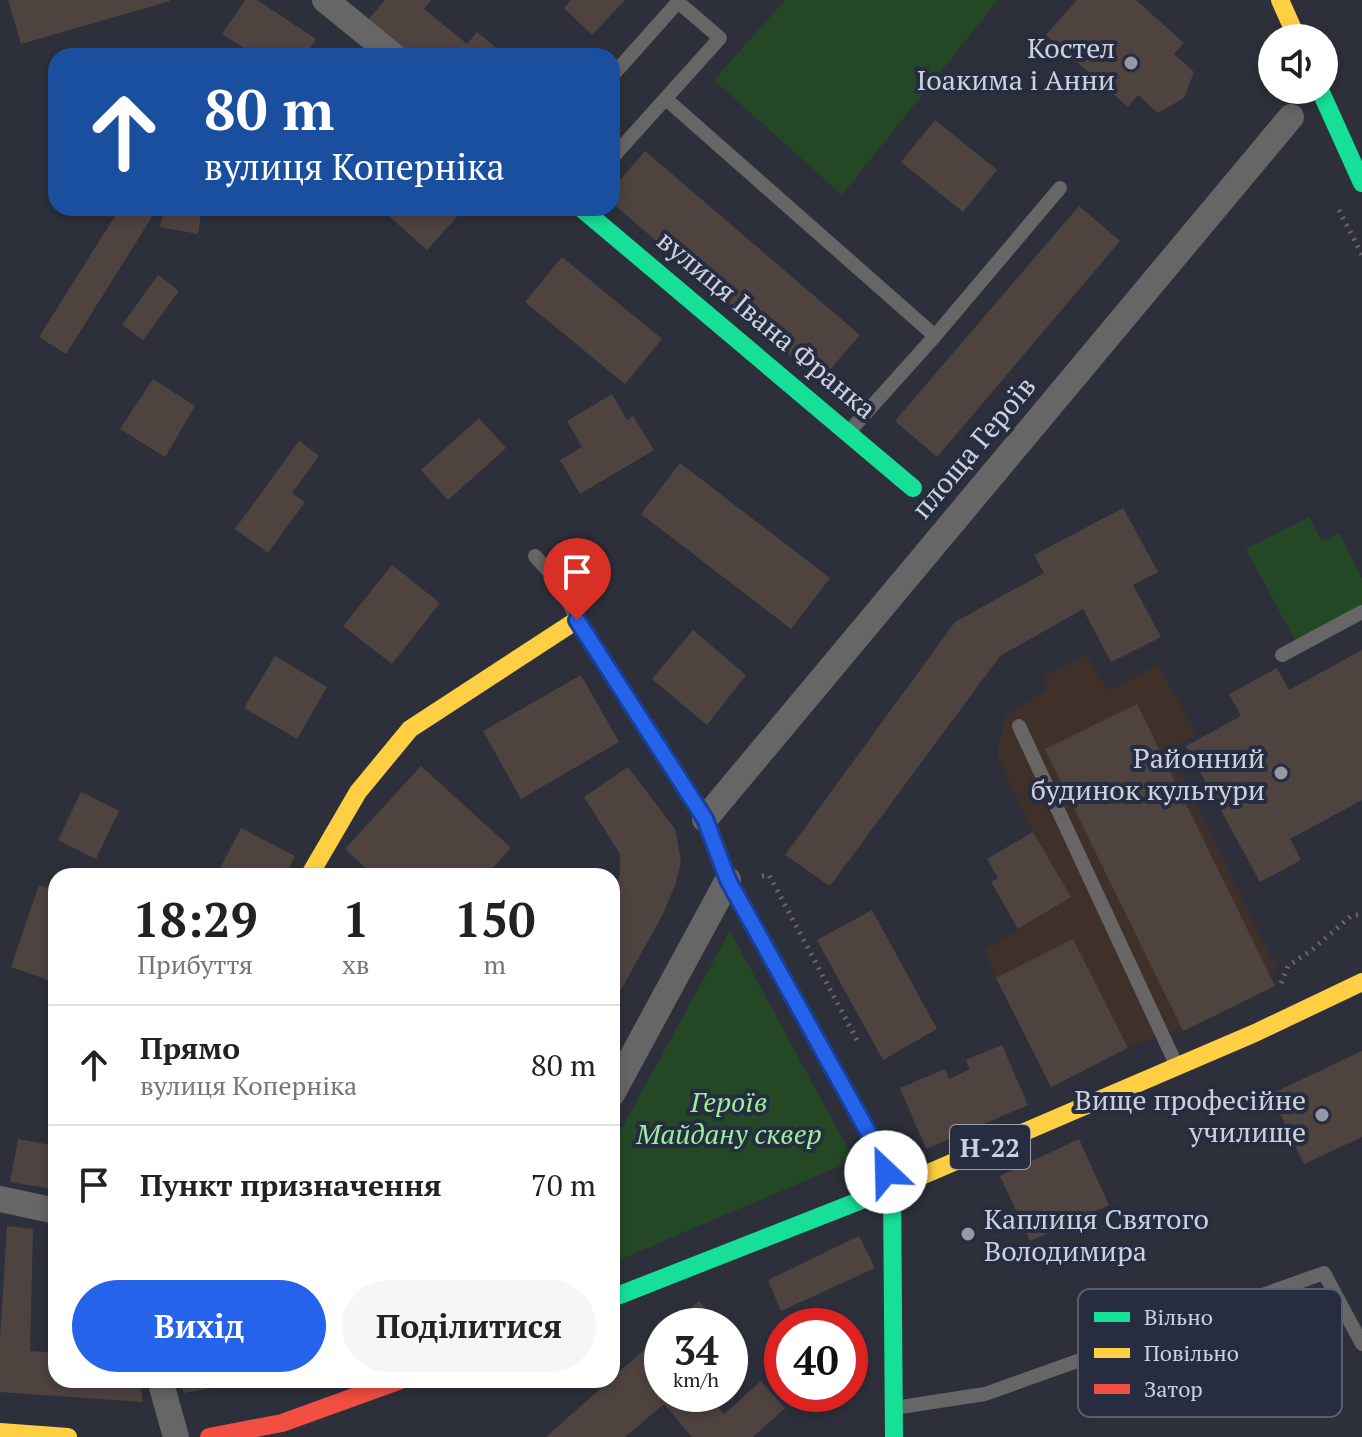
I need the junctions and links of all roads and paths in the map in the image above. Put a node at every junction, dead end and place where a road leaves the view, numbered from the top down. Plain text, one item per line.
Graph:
1 (1280, 0) edge
2 (328, 1) edge
3 (1291, 24) edge
4 (384, 48) edge
5 (620, 67) edge
6 (666, 99) junction
7 (1326, 104) edge
8 (1291, 117) dead end
9 (620, 149) edge
10 (1362, 183) edge
11 (1060, 188) dead end
12 (590, 216) edge
13 (935, 336) junction
14 (847, 434) junction
15 (913, 488) dead end
16 (535, 556) dead end
17 (1362, 612) edge
18 (577, 620) junction
19 (1282, 655) dead end
20 (1019, 726) dead end
21 (705, 819) junction
22 (314, 868) edge
23 (728, 880) junction
24 (1362, 914) edge
25 (1362, 982) edge
26 (1280, 989) dead end
27 (859, 1044) dead end
28 (1177, 1066) junction
29 (620, 1079) edge
30 (892, 1189) junction
31 (0, 1199) edge
32 (48, 1209) edge
33 (1279, 1289) edge
34 (1333, 1289) edge
35 (620, 1295) edge
36 (1342, 1307) edge
37 (1362, 1344) edge
38 (1078, 1360) edge
39 (162, 1388) edge
40 (379, 1388) edge
41 (893, 1408) junction
42 (0, 1432) edge
43 (226, 1436) edge
44 (68, 1437) edge
45 (176, 1437) edge
46 (894, 1437) edge

1 - 3 street
2 - 4 street
5 - 6 lane
6 - 9 lane
6 - 13 lane
7 - 10 street
8 - 21 street, площа Героїв
11 - 13 lane
12 - 14 street, вулиця Івана Франка
13 - 14 lane
14 - 15 street, вулиця Івана Франка
16 - 18 lane
17 - 19 lane
18 - 21 street
18 - 22 street
20 - 28 lane
21 - 23 street
23 - 27 path
23 - 29 street
23 - 30 street
24 - 26 path
25 - 28 street, Н-22
28 - 30 street, Н-22
30 - 35 street, Н-22
30 - 41 street
31 - 32 street
33 - 34 lane
36 - 37 lane
38 - 41 lane
39 - 45 street
40 - 43 street
41 - 46 street
42 - 44 street

